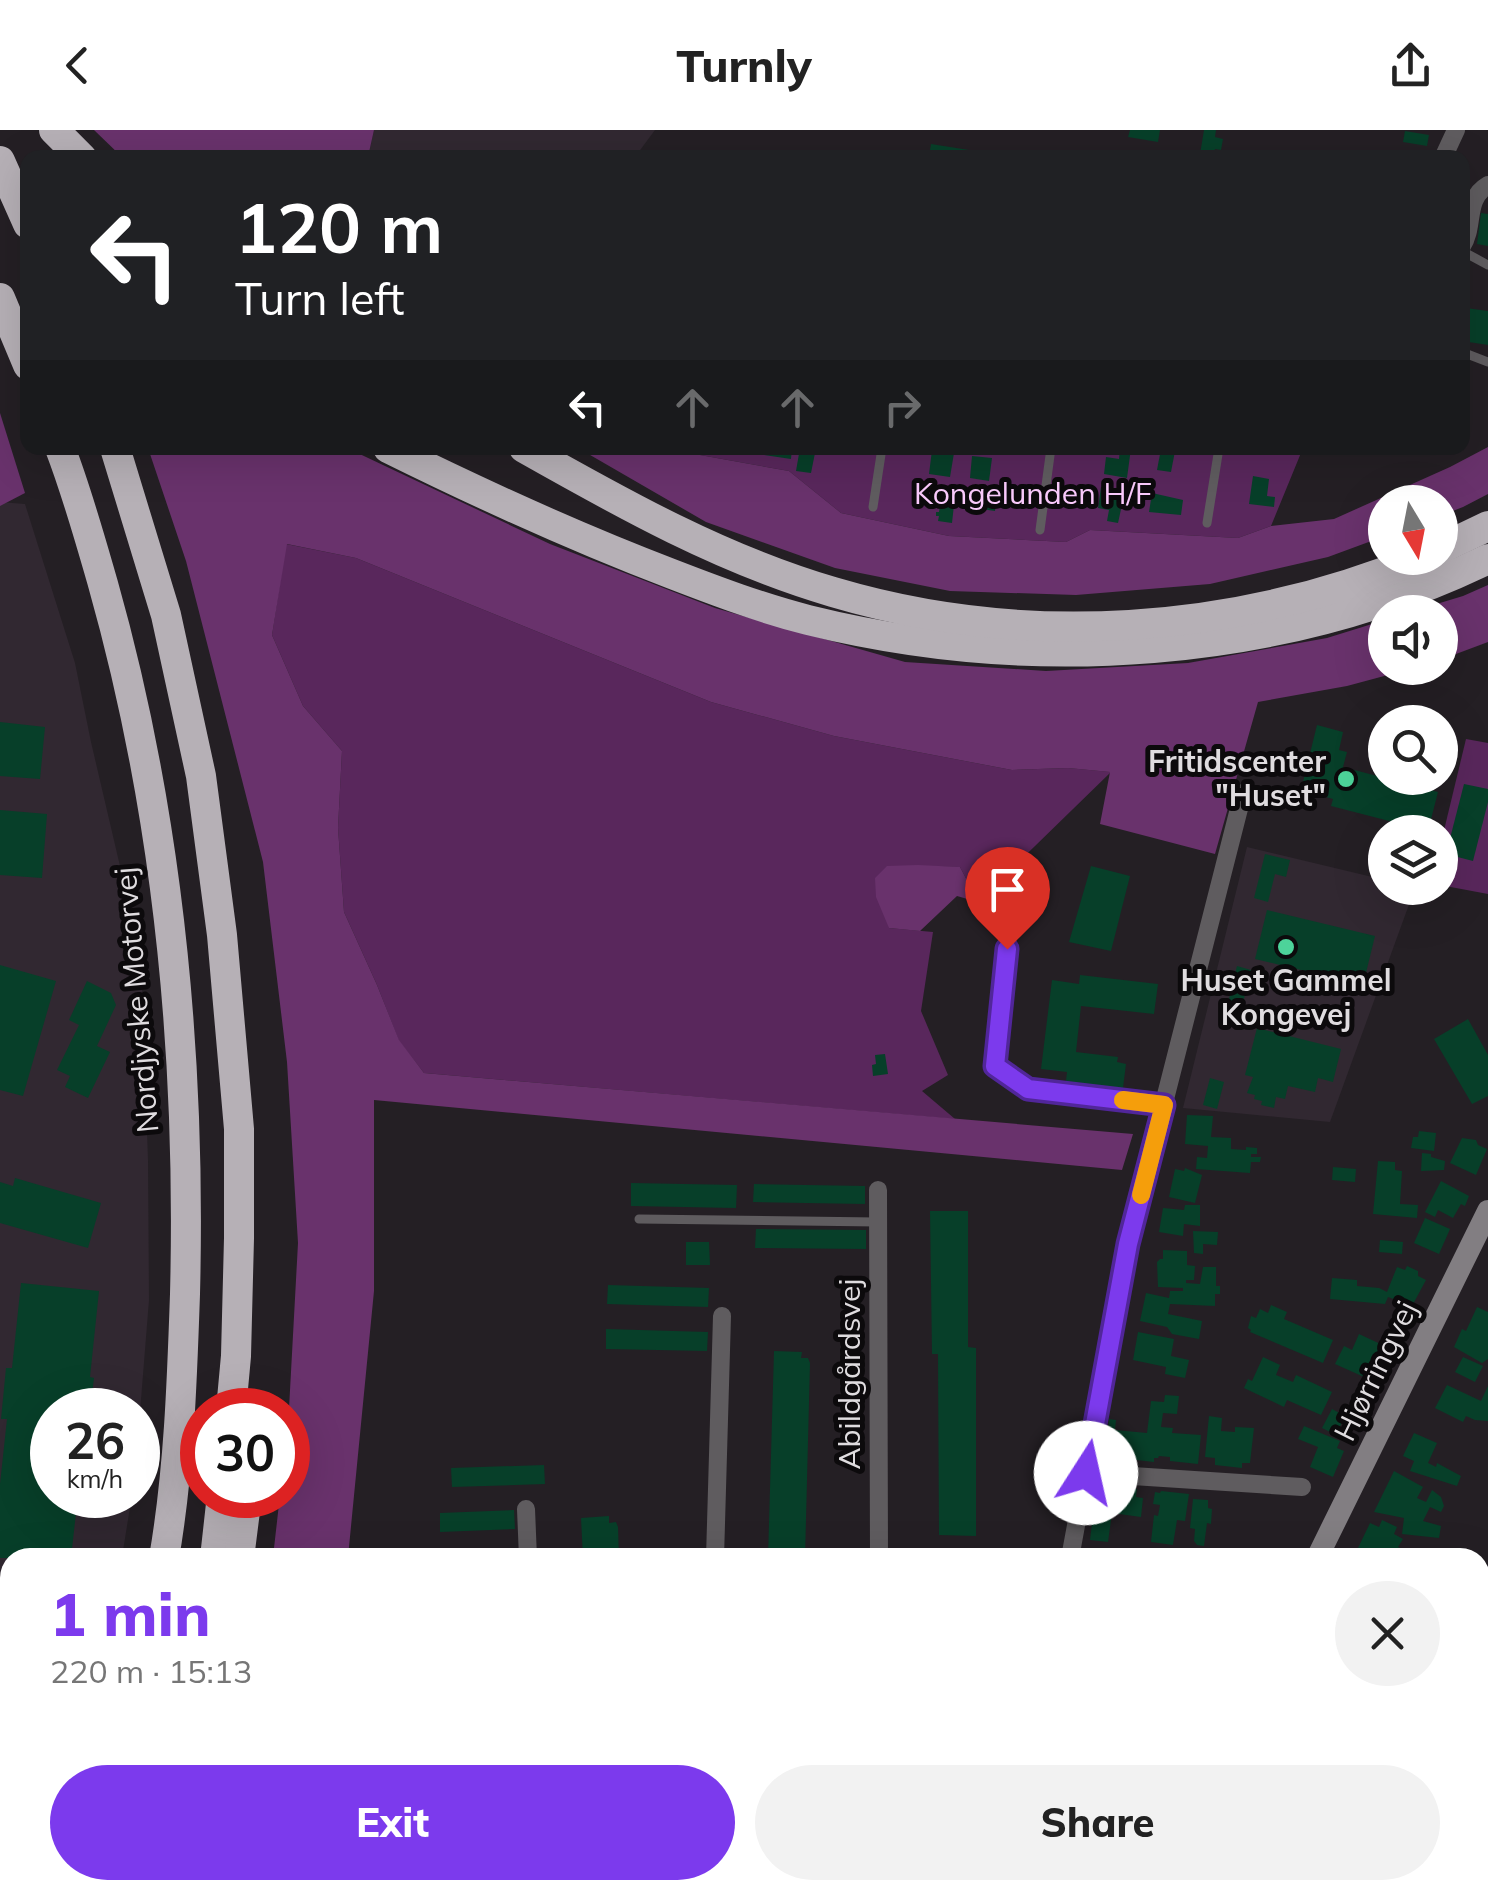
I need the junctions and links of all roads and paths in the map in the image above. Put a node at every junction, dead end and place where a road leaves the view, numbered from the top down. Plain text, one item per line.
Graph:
1 (54, 130) edge
2 (74, 150) edge
3 (0, 161) edge
4 (1477, 186) edge
5 (20, 207) edge
6 (1470, 214) edge
7 (0, 298) edge
8 (20, 346) edge
9 (62, 455) edge
10 (117, 455) edge
11 (402, 455) edge
12 (537, 455) edge
13 (881, 455) edge
14 (1050, 455) edge
15 (1218, 455) edge
16 (873, 507) dead end
17 (1207, 523) dead end
18 (1488, 526) edge
19 (1040, 530) dead end
20 (1458, 540) edge
21 (1488, 559) edge
22 (1378, 575) edge
23 (1243, 793) dead end
24 (1007, 949) dead end
25 (1164, 1105) junction
26 (878, 1190) dead end
27 (1488, 1210) edge
28 (639, 1219) dead end
29 (877, 1222) junction
30 (239, 1238) junction
31 (722, 1316) dead end
32 (233, 1388) edge
33 (249, 1388) edge
34 (1086, 1473) junction
35 (1302, 1487) dead end
36 (526, 1509) dead end
37 (219, 1518) edge
38 (243, 1518) edge
39 (165, 1548) edge
40 (215, 1548) edge
41 (240, 1548) edge
42 (528, 1548) edge
43 (715, 1548) edge
44 (879, 1548) edge
45 (1072, 1548) edge
46 (1322, 1548) edge

1 - 2 highway
3 - 5 highway
4 - 6 street
7 - 8 highway
9 - 39 highway, Nordjyske Motorvej
10 - 30 highway
11 - 21 highway
12 - 22 highway
13 - 16 lane
14 - 19 lane
15 - 17 lane
18 - 20 highway
23 - 25 street
24 - 25 lane
25 - 34 street
26 - 29 street, Abildgårdsvej
27 - 46 main road, Hjørringvej
28 - 29 lane
29 - 44 street, Abildgårdsvej
30 - 32 highway
30 - 33 highway
31 - 43 street
34 - 35 street
34 - 45 street
36 - 42 street
37 - 40 highway
38 - 41 highway

